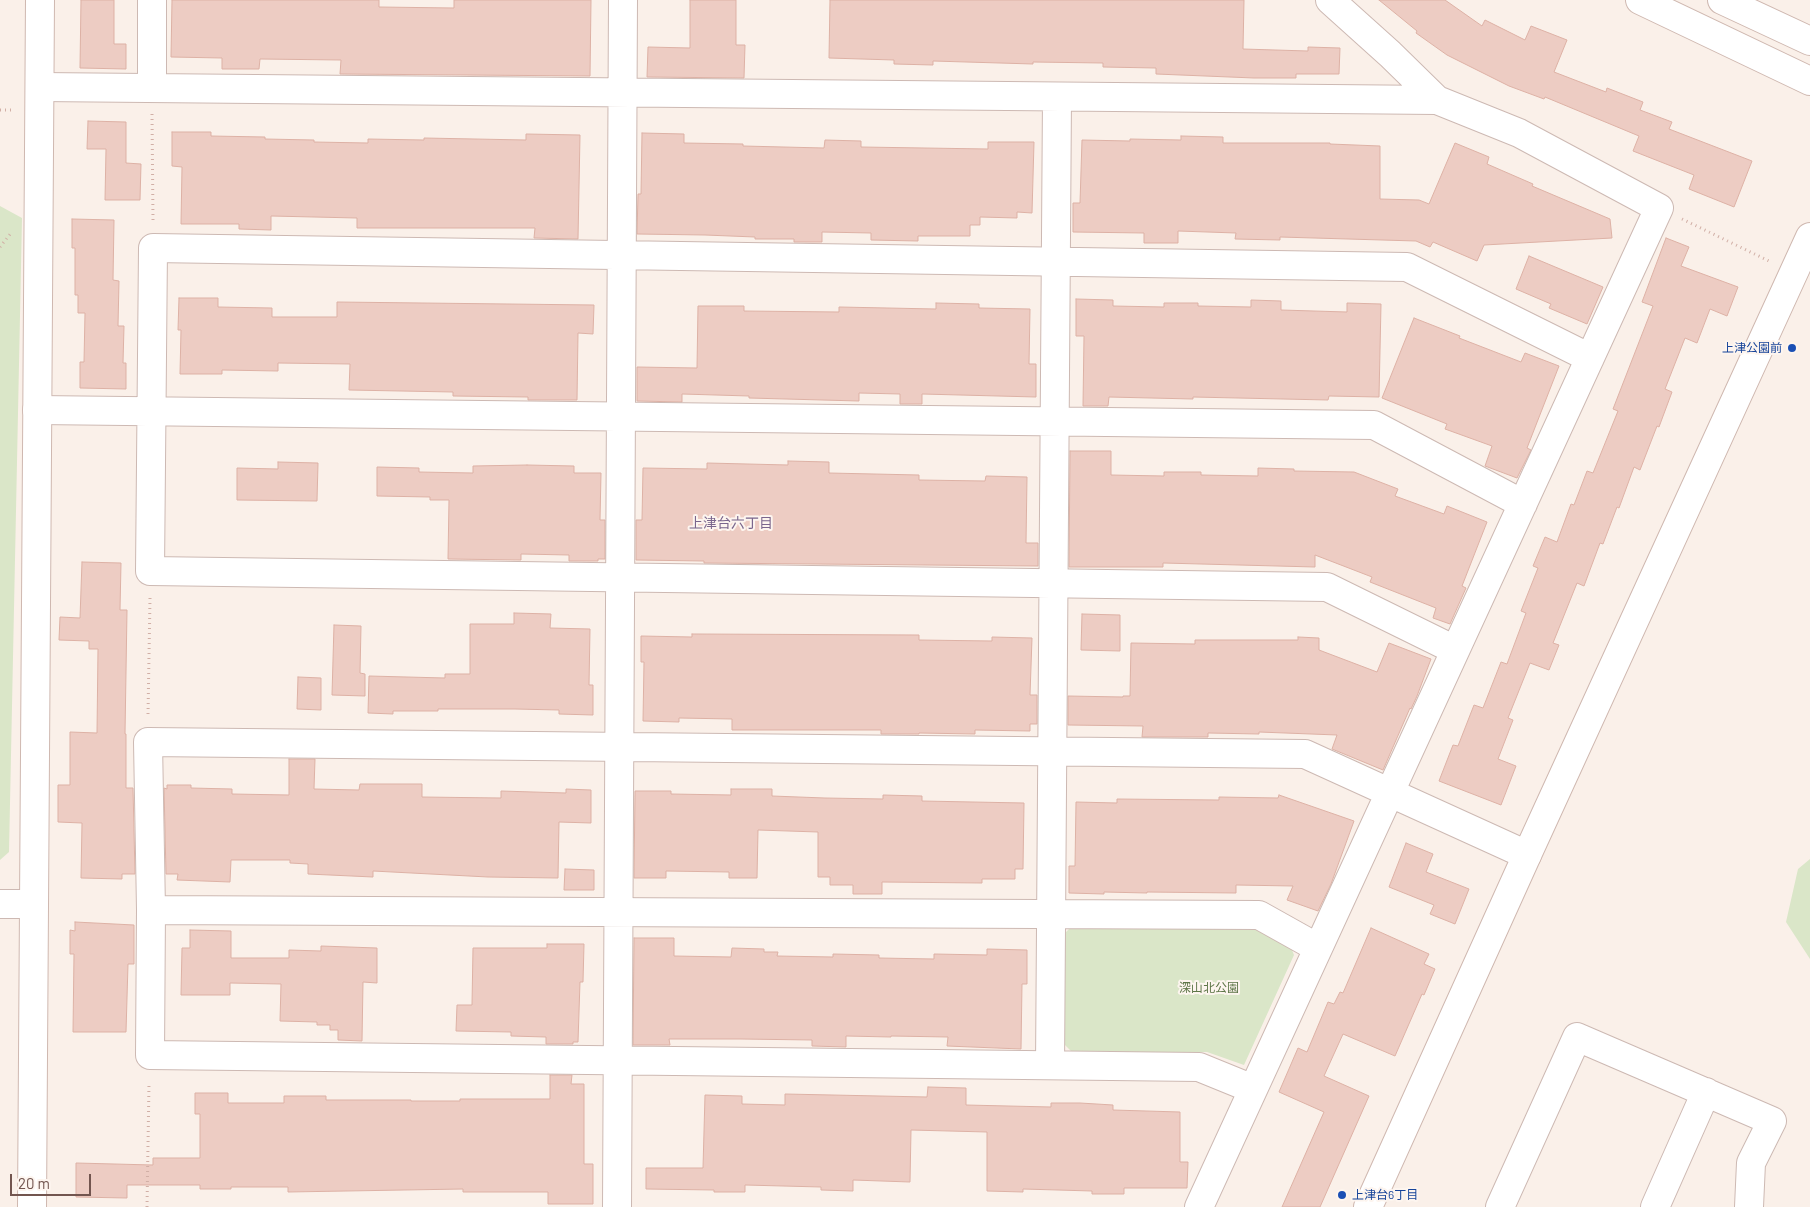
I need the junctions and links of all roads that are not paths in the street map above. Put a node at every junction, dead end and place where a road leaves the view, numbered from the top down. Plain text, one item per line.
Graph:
1 (40, 0) edge
2 (152, 0) edge
3 (622, 0) edge
4 (1330, 0) edge
5 (1640, 0) edge
6 (1722, 0) edge
7 (1810, 41) edge
8 (1810, 81) edge
9 (40, 87) junction
10 (152, 88) junction
11 (622, 92) junction
12 (1057, 97) junction
13 (1437, 100) junction
14 (1810, 237) edge
15 (621, 255) junction
16 (1056, 261) junction
17 (1590, 358) junction
18 (37, 410) junction
19 (152, 412) junction
20 (621, 417) junction
21 (1055, 422) junction
22 (1523, 504) junction
23 (620, 577) junction
24 (1054, 583) junction
25 (1456, 650) junction
26 (619, 747) junction
27 (1052, 752) junction
28 (1390, 793) junction
29 (1527, 855) junction
30 (0, 904) edge
31 (33, 904) junction
32 (151, 910) junction
33 (618, 912) junction
34 (1051, 914) junction
35 (1318, 948) junction
36 (618, 1060) junction
37 (1050, 1065) junction
38 (1253, 1089) junction
39 (1706, 1092) junction
40 (32, 1207) edge
41 (616, 1207) edge
42 (1199, 1207) edge
43 (1368, 1207) edge
44 (1500, 1207) edge
45 (1655, 1207) edge
46 (1749, 1207) edge

1 - 9 street
2 - 10 street
3 - 11 street
4 - 13 street
5 - 8 street
6 - 7 street
9 - 10 street
9 - 18 street
10 - 11 street
11 - 12 street
11 - 15 street
12 - 13 street
12 - 16 street
13 - 17 street
14 - 29 street
15 - 16 street
15 - 19 street
15 - 20 street
16 - 17 street
16 - 21 street
17 - 22 street
18 - 19 street
18 - 31 street
19 - 20 street
19 - 23 street
20 - 21 street
20 - 23 street
21 - 22 street
21 - 24 street
22 - 25 street
23 - 24 street
23 - 26 street
24 - 25 street
24 - 27 street
25 - 28 street
26 - 27 street
26 - 32 street
26 - 33 street
27 - 28 street
27 - 34 street
28 - 29 street
28 - 35 street
29 - 43 street
30 - 31 street
31 - 40 street
32 - 33 street
32 - 36 street
33 - 34 street
33 - 36 street
34 - 35 street
34 - 37 street
35 - 38 street
36 - 37 street
36 - 41 street
37 - 38 street
38 - 42 street
39 - 44 street
39 - 45 street
39 - 46 street

